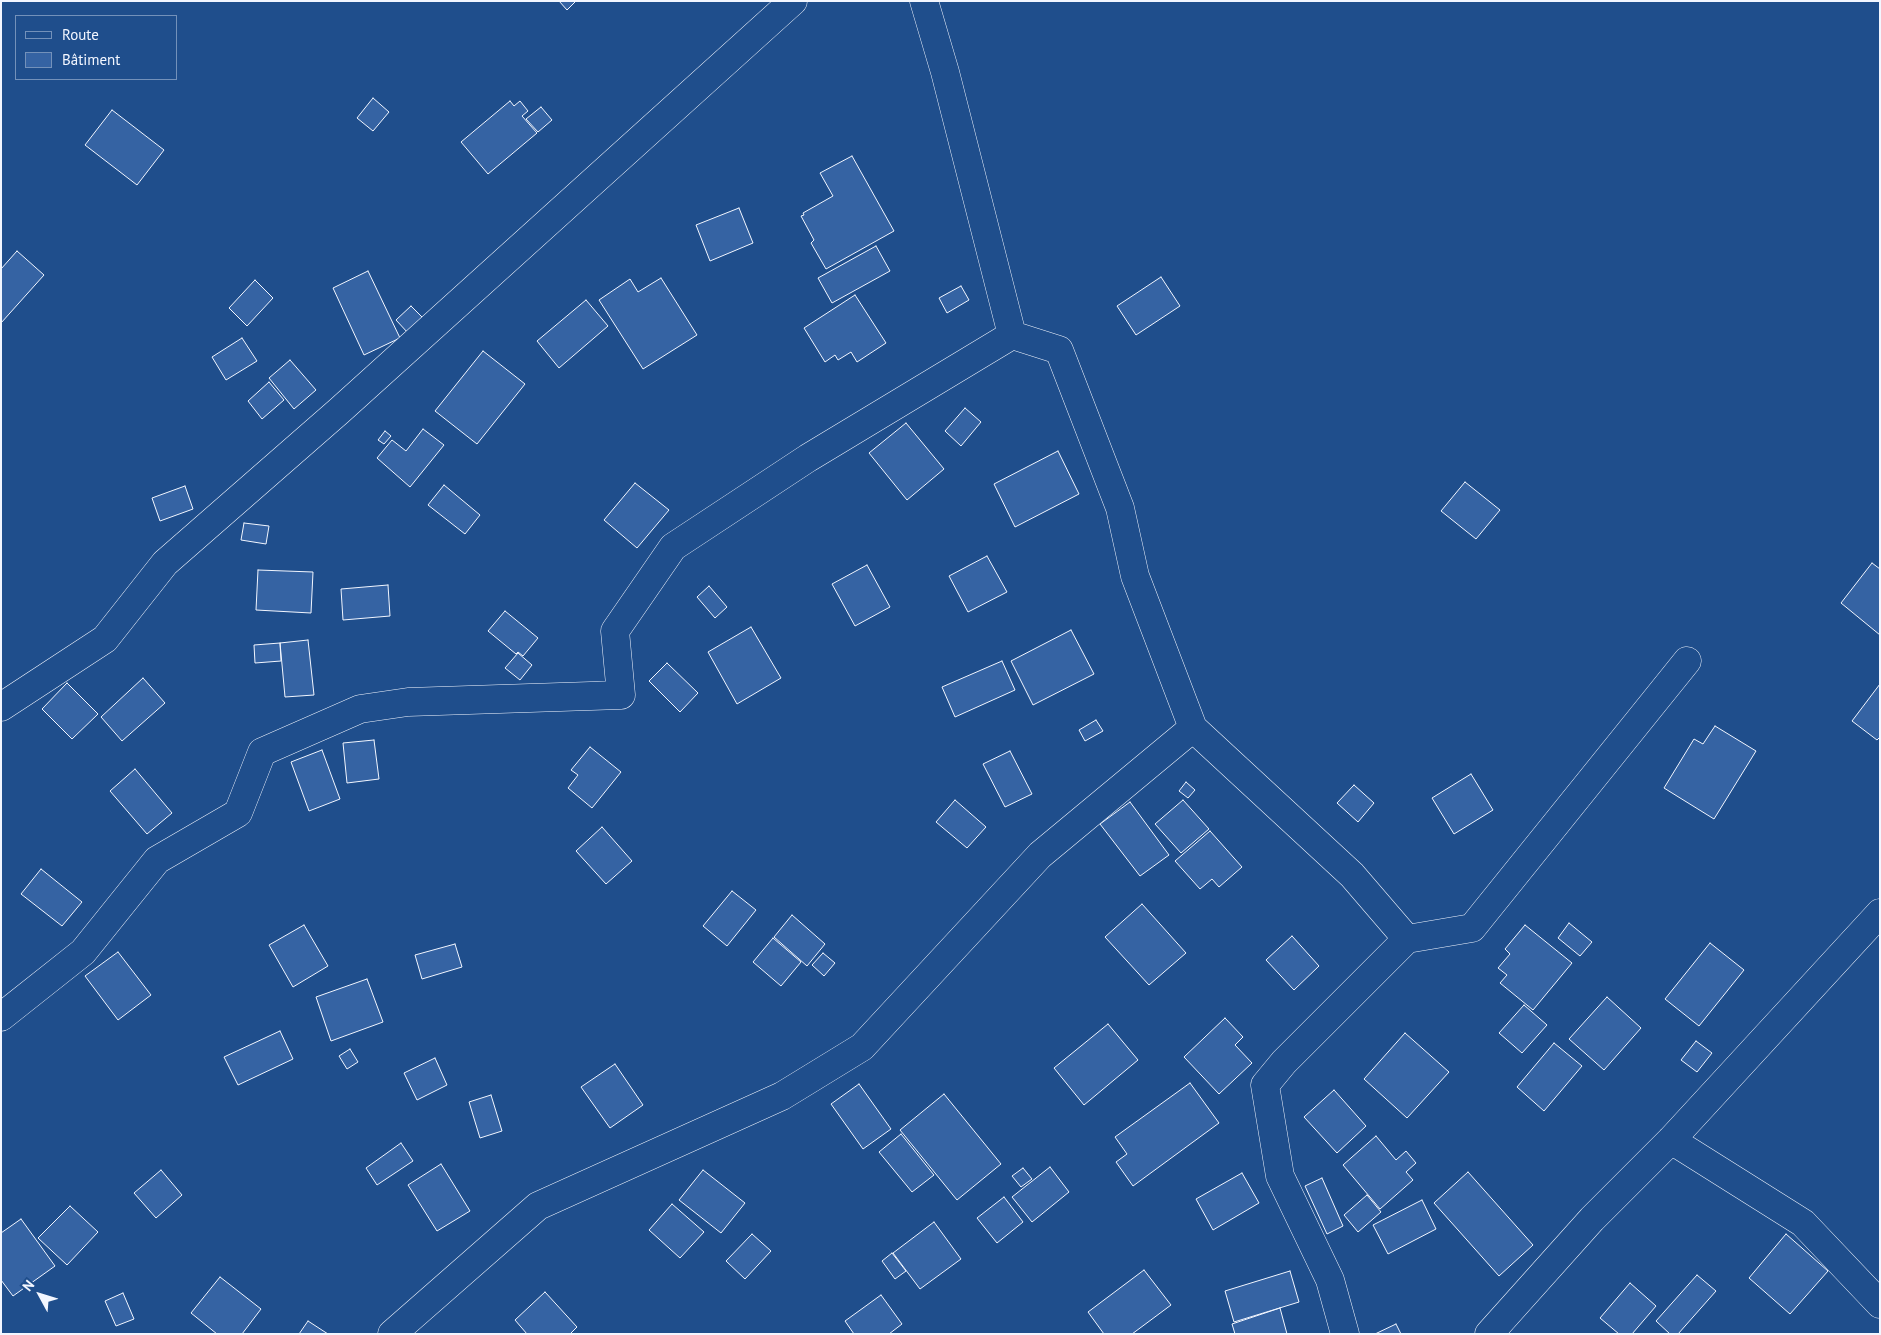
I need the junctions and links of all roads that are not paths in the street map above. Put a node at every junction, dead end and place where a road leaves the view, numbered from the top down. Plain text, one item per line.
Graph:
1 (793, 1) edge
2 (927, 2) edge
3 (1012, 335) junction
4 (1687, 660) dead end
5 (1, 707) edge
6 (1193, 728) junction
7 (1880, 913) edge
8 (1407, 939) junction
9 (1, 1017) edge
10 (1671, 1140) junction
11 (1880, 1304) edge
12 (392, 1334) edge
13 (1345, 1334) edge
14 (1489, 1334) edge

1 - 5 street
2 - 3 street
3 - 6 street
3 - 9 street
4 - 8 street
6 - 8 street
6 - 12 street
7 - 10 street
8 - 13 street
10 - 11 street
10 - 14 street

